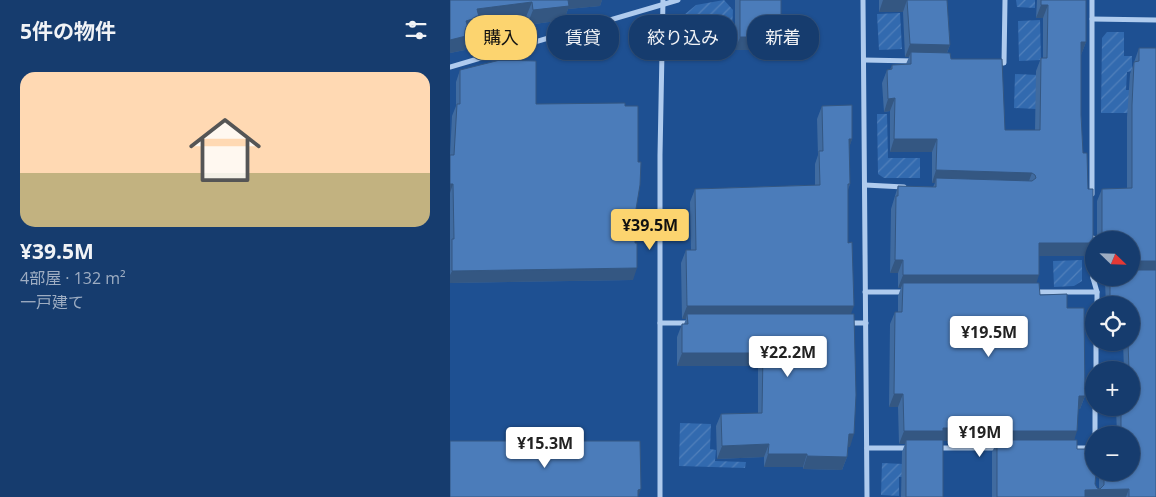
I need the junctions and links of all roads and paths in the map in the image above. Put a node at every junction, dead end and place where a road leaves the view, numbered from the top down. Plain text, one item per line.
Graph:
1 (678, 0) edge
2 (863, 0) edge
3 (1004, 0) edge
4 (1092, 0) edge
5 (663, 2) edge
6 (1092, 19) junction
7 (1156, 20) edge
8 (864, 60) junction
9 (920, 61) edge
10 (995, 62) edge
11 (450, 67) edge
12 (865, 185) junction
13 (912, 187) edge
14 (1092, 198) edge
15 (1092, 228) edge
16 (1092, 231) edge
17 (1095, 286) edge
18 (865, 292) junction
19 (914, 292) edge
20 (1030, 292) edge
21 (1097, 292) junction
22 (1097, 296) edge
23 (660, 323) junction
24 (699, 323) edge
25 (846, 323) edge
26 (866, 323) junction
27 (867, 448) junction
28 (916, 448) edge
29 (926, 448) edge
30 (1005, 448) edge
31 (1064, 448) edge
32 (1085, 448) edge
33 (660, 497) edge
34 (867, 497) edge

1 - 5 street
2 - 8 street
3 - 10 street
4 - 6 street
5 - 11 street
5 - 23 street
6 - 7 street
6 - 14 street
8 - 9 street
8 - 12 street
12 - 13 street
12 - 18 street
15 - 16 street
17 - 21 street
18 - 19 street
18 - 26 street
20 - 21 street
21 - 22 street
23 - 24 street
23 - 33 street
25 - 26 street
26 - 27 street
27 - 28 street
27 - 34 street
29 - 30 street
31 - 32 street

